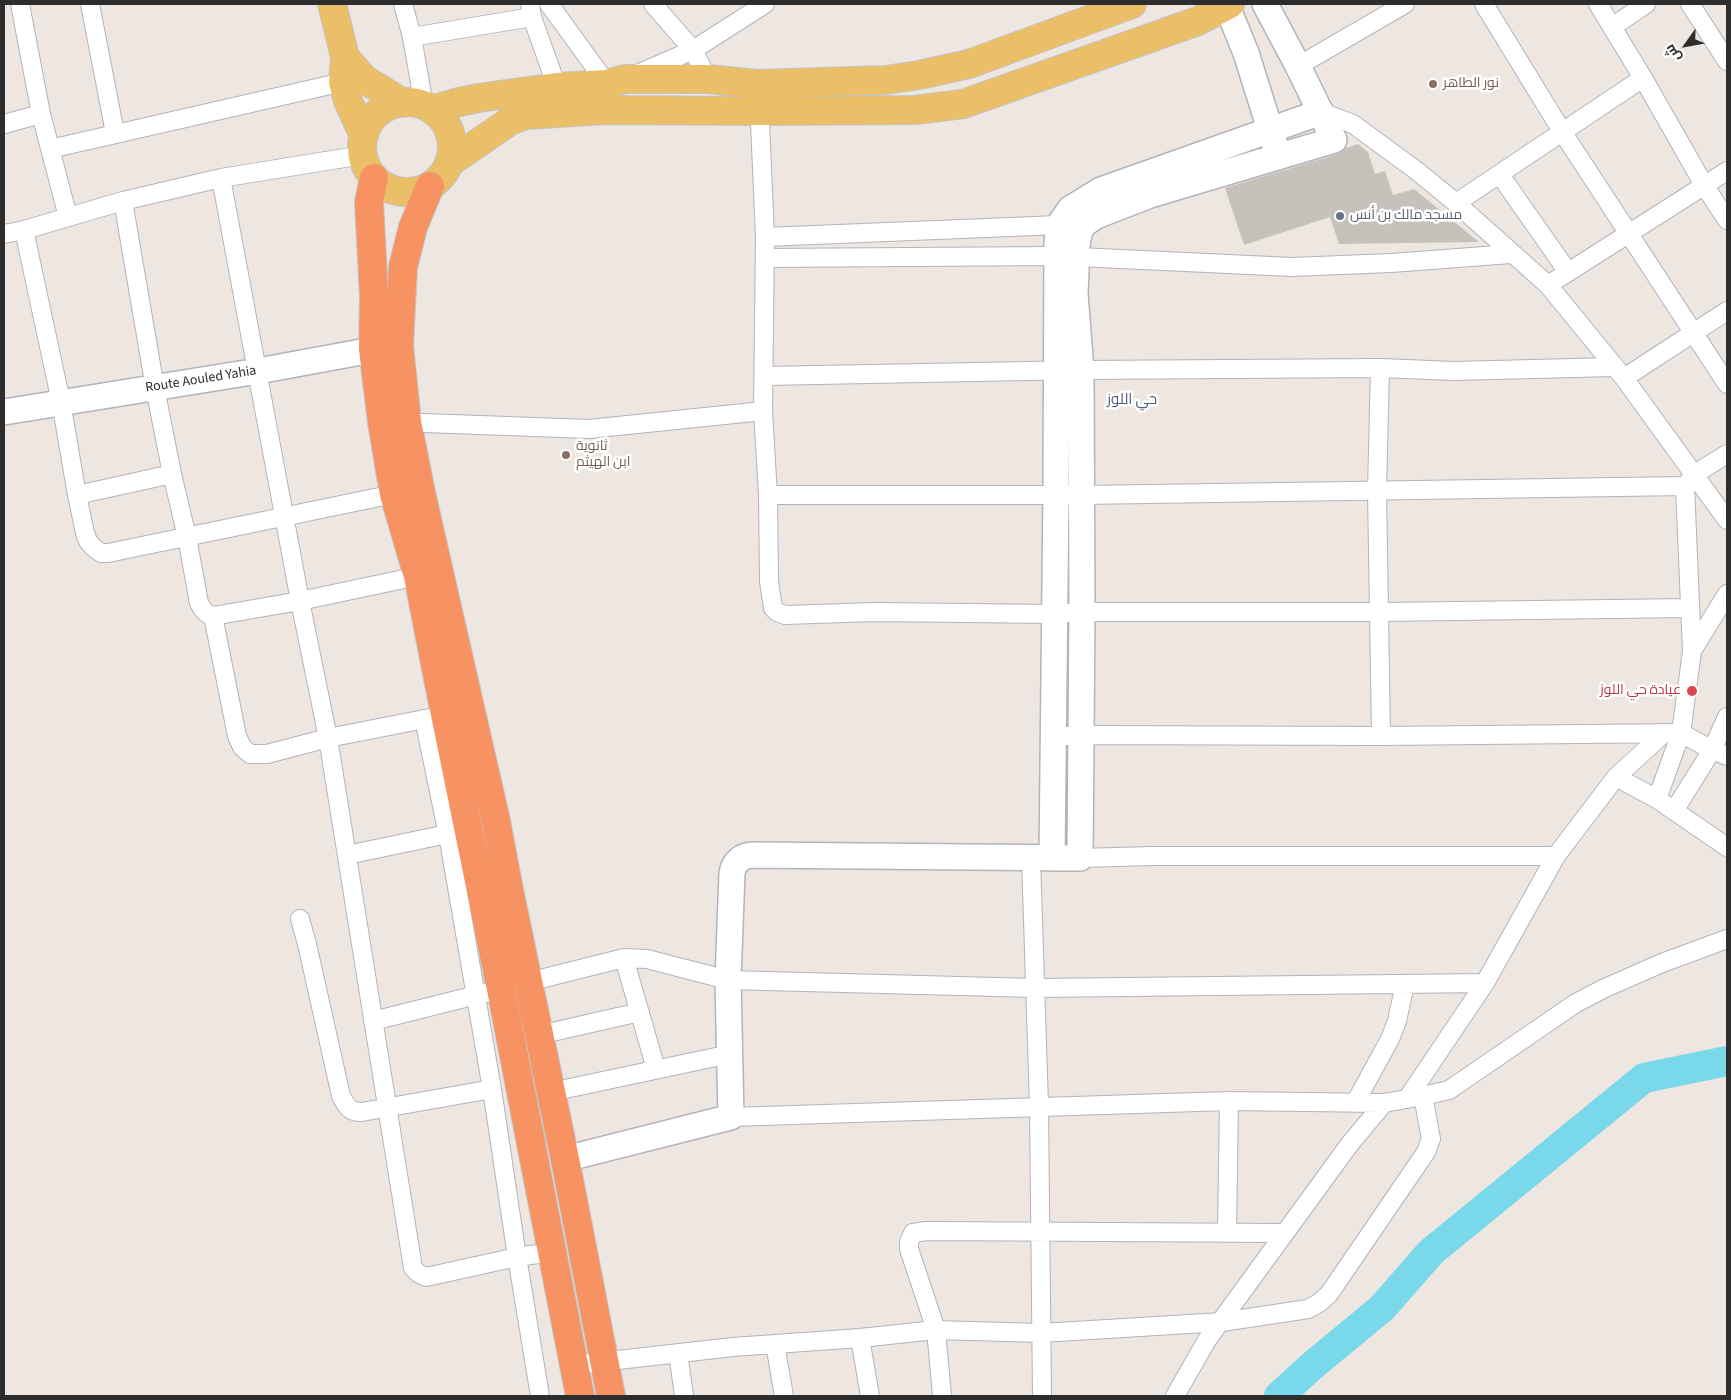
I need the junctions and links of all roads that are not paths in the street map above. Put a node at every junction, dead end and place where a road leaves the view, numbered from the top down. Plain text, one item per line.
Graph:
1 (20, 4) edge
2 (90, 4) edge
3 (332, 4) edge
4 (403, 4) edge
5 (549, 4) edge
6 (653, 4) edge
7 (765, 4) edge
8 (1132, 4) edge
9 (1228, 4) edge
10 (1265, 4) edge
11 (1405, 4) edge
12 (1484, 4) edge
13 (1598, 4) edge
14 (1646, 4) edge
15 (1690, 4) edge
16 (531, 10) edge
17 (1612, 27) junction
18 (412, 37) junction
19 (693, 50) junction
20 (1727, 61) edge
21 (1298, 66) junction
22 (949, 68) junction
23 (344, 69) junction
24 (1644, 78) junction
25 (708, 79) junction
26 (757, 84) junction
27 (557, 87) junction
28 (612, 91) junction
29 (963, 104) junction
30 (420, 106) junction
31 (761, 111) junction
32 (1321, 112) junction
33 (41, 114) junction
34 (4, 124) edge
35 (1270, 130) junction
36 (115, 132) junction
37 (1344, 132) junction
38 (1563, 133) junction
39 (50, 148) junction
40 (367, 156) junction
41 (1278, 156) junction
42 (449, 163) junction
43 (1727, 171) edge
44 (1500, 175) junction
45 (221, 178) junction
46 (1704, 185) junction
47 (430, 186) junction
48 (123, 201) junction
49 (1456, 203) junction
50 (68, 217) junction
51 (1727, 220) edge
52 (1069, 227) junction
53 (24, 230) junction
54 (4, 234) edge
55 (842, 234) junction
56 (1630, 234) junction
57 (765, 237) junction
58 (1511, 254) junction
59 (1067, 257) junction
60 (765, 258) junction
61 (844, 258) junction
62 (1568, 272) junction
63 (1548, 285) junction
64 (1066, 294) junction
65 (1727, 311) edge
66 (1694, 333) junction
67 (386, 347) junction
68 (1380, 368) junction
69 (1056, 370) junction
70 (1081, 370) junction
71 (258, 371) junction
72 (1619, 373) junction
73 (764, 376) junction
74 (1727, 384) edge
75 (156, 388) junction
76 (61, 402) junction
77 (763, 411) junction
78 (4, 412) edge
79 (394, 422) junction
80 (1727, 454) edge
81 (172, 474) junction
82 (1690, 480) junction
83 (1377, 490) junction
84 (394, 494) junction
85 (1056, 494) junction
86 (768, 495) junction
87 (1081, 495) junction
88 (76, 496) junction
89 (285, 517) junction
90 (1727, 520) edge
91 (188, 537) junction
92 (418, 576) junction
93 (1727, 594) edge
94 (300, 601) junction
95 (1689, 608) junction
96 (1082, 612) junction
97 (1379, 612) junction
98 (1055, 614) junction
99 (213, 616) junction
100 (1692, 651) junction
101 (434, 717) junction
102 (1727, 718) edge
103 (1673, 733) junction
104 (1081, 736) junction
105 (1381, 736) junction
106 (1053, 737) junction
107 (328, 738) junction
108 (1719, 753) edge
109 (1616, 777) junction
110 (1656, 799) junction
111 (1674, 811) junction
112 (496, 821) junction
113 (458, 832) junction
114 (1727, 847) edge
115 (348, 855) junction
116 (1556, 856) junction
117 (1042, 858) junction
118 (1080, 858) junction
119 (300, 919) dead end
120 (1727, 939) edge
121 (624, 958) junction
122 (728, 980) junction
123 (528, 983) junction
124 (1406, 984) junction
125 (1485, 984) junction
126 (1036, 988) junction
127 (501, 989) junction
128 (475, 996) junction
129 (640, 1012) junction
130 (373, 1021) junction
131 (539, 1036) junction
132 (730, 1054) junction
133 (656, 1069) junction
134 (492, 1089) junction
135 (551, 1092) junction
136 (1415, 1097) junction
137 (1229, 1101) junction
138 (1355, 1103) junction
139 (1384, 1103) junction
140 (1039, 1106) junction
141 (386, 1107) junction
142 (731, 1117) junction
143 (565, 1159) junction
144 (1040, 1231) junction
145 (1227, 1232) junction
146 (1284, 1233) junction
147 (552, 1252) junction
148 (517, 1258) junction
149 (1222, 1322) junction
150 (936, 1330) junction
151 (1041, 1333) junction
152 (860, 1338) junction
153 (775, 1344) junction
154 (678, 1353) junction
155 (604, 1361) junction
156 (574, 1365) junction
157 (540, 1396) edge
158 (580, 1396) edge
159 (610, 1396) edge
160 (684, 1396) edge
161 (784, 1396) edge
162 (870, 1396) edge
163 (942, 1396) edge
164 (1042, 1396) edge
165 (1175, 1396) edge

1 - 33 street
2 - 36 street
3 - 23 main road
4 - 18 street
5 - 28 street
6 - 19 street
7 - 19 street
8 - 22 main road
9 - 29 main road
9 - 35 street
10 - 21 street
11 - 21 street
12 - 38 street
13 - 17 street
14 - 17 street
15 - 20 street
16 - 18 street
16 - 27 street
17 - 24 street
18 - 30 street
19 - 25 street
19 - 28 street
21 - 32 street
22 - 26 main road
22 - 29 main road
23 - 30 main road
23 - 36 street
23 - 40 main road
24 - 38 street
24 - 46 street
25 - 26 main road
25 - 28 main road
26 - 31 street
27 - 28 main road
27 - 30 main road
28 - 31 main road
28 - 42 main road
29 - 31 main road
30 - 40 main road
30 - 42 main road
31 - 57 street
32 - 35 street
32 - 37 street
33 - 34 street
33 - 39 street
35 - 41 street
35 - 52 street
36 - 39 street
37 - 41 street
37 - 49 street
38 - 44 street
38 - 56 street
39 - 50 street
40 - 45 street
40 - 47 main road
40 - 67 highway
41 - 52 street
42 - 47 main road
43 - 46 street
44 - 49 street
44 - 62 street
45 - 48 street
45 - 71 street
46 - 51 street
46 - 56 street
47 - 67 highway
48 - 50 street
48 - 75 street
49 - 58 street
50 - 53 street
52 - 55 street
52 - 59 street
53 - 54 street
53 - 76 street
55 - 57 street
55 - 61 street
56 - 62 street
56 - 66 street
57 - 60 street
58 - 59 street
58 - 63 street
59 - 61 street
59 - 64 street
60 - 61 street
60 - 73 street
62 - 63 street
63 - 72 street
64 - 69 street
64 - 70 street
65 - 66 street
66 - 72 street
66 - 74 street
67 - 71 street, Route Aouled Yahia
67 - 79 highway
68 - 70 street
68 - 72 street
68 - 83 street
69 - 70 street
69 - 73 street
69 - 85 street
70 - 87 street
71 - 75 street, Route Aouled Yahia
71 - 89 street
72 - 82 street
73 - 77 street
75 - 76 street, Route Aouled Yahia
75 - 81 street
76 - 78 street, Route Aouled Yahia
76 - 88 street
77 - 79 street
77 - 86 street
79 - 84 highway
79 - 112 highway
80 - 82 street
81 - 88 street
81 - 91 street
82 - 83 street
82 - 90 street
82 - 95 street
83 - 87 street
83 - 97 street
84 - 89 street
84 - 92 highway
85 - 86 street
85 - 87 street
85 - 98 street
86 - 98 street
87 - 96 street
88 - 91 street
89 - 91 street
89 - 94 street
91 - 99 street
92 - 94 street
92 - 101 highway
93 - 100 street
94 - 99 street
94 - 107 street
95 - 97 street
95 - 100 street
96 - 97 street
96 - 98 street
96 - 104 street
97 - 105 street
98 - 106 street
99 - 107 street
100 - 103 street
101 - 107 street
101 - 113 highway
102 - 108 street
103 - 105 street
103 - 108 street
103 - 109 street
103 - 110 street
104 - 105 street
104 - 106 street
104 - 118 street
106 - 117 street
107 - 115 street
108 - 111 street
109 - 110 street
109 - 116 street
110 - 111 street
111 - 114 street
112 - 113 street
112 - 123 highway
113 - 115 street
113 - 127 highway
113 - 128 street
115 - 130 street
116 - 118 street
116 - 125 street
117 - 118 street
117 - 122 street
117 - 126 street
119 - 141 street
120 - 136 street
121 - 122 street
121 - 123 street
121 - 129 street
122 - 126 street
122 - 132 street
123 - 127 street
123 - 131 highway
124 - 125 street
124 - 126 street
124 - 138 street
125 - 136 street
126 - 140 street
127 - 128 street
127 - 147 highway
128 - 130 street
128 - 134 street
129 - 131 street
129 - 133 street
130 - 141 street
131 - 135 highway
132 - 133 street
132 - 142 street
133 - 135 street
134 - 141 street
134 - 148 street
135 - 143 highway
136 - 139 street
136 - 149 street
137 - 138 street
137 - 140 street
137 - 145 street
138 - 139 street
139 - 146 street
140 - 142 street
140 - 144 street
141 - 148 street
142 - 143 street
143 - 155 highway
144 - 145 street
144 - 150 street
144 - 151 street
145 - 146 street
146 - 149 street
147 - 148 street
147 - 156 highway
148 - 157 street
149 - 151 street
149 - 165 street
150 - 151 street
150 - 152 street
150 - 163 street
151 - 164 street
152 - 153 street
152 - 162 street
153 - 154 street
153 - 161 street
154 - 155 street
154 - 160 street
155 - 156 street
155 - 159 highway
156 - 158 highway

